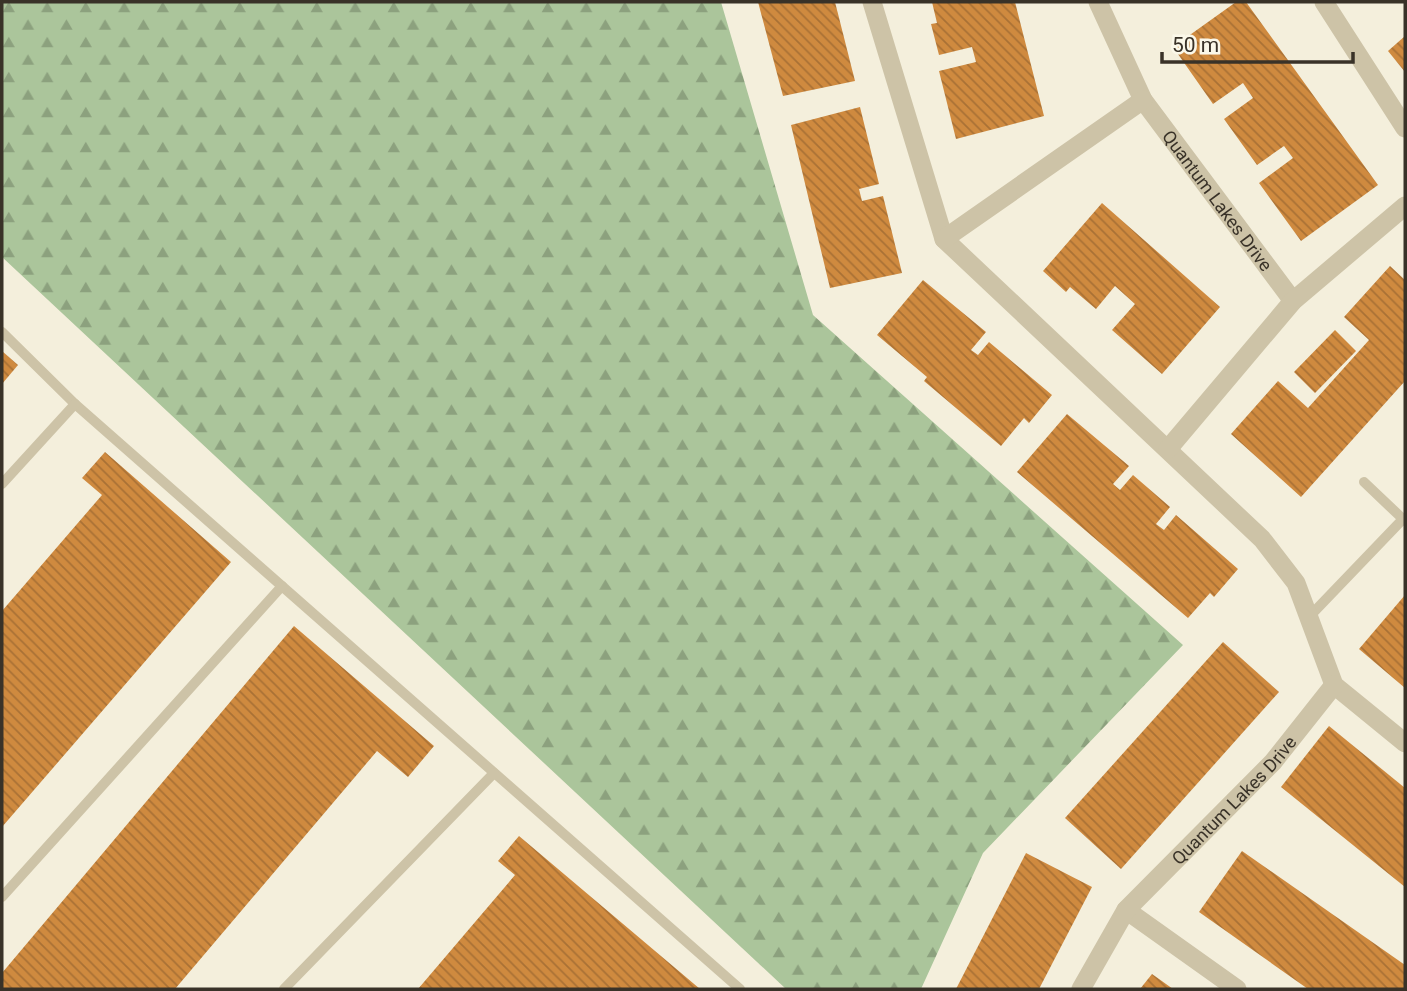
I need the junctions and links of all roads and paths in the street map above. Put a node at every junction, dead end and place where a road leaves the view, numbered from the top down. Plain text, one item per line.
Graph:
1 (872, 2) edge
2 (1098, 2) edge
3 (1324, 2) edge
4 (1143, 100) junction
5 (1405, 128) edge
6 (1405, 206) edge
7 (944, 239) junction
8 (1293, 301) junction
9 (2, 332) edge
10 (75, 404) junction
11 (1168, 449) junction
12 (1364, 482) dead end
13 (2, 484) edge
14 (1404, 520) edge
15 (282, 586) junction
16 (1309, 617) junction
17 (1334, 685) junction
18 (1405, 743) edge
19 (494, 773) junction
20 (2, 897) edge
21 (1126, 910) junction
22 (284, 989) edge
23 (740, 989) edge
24 (1081, 989) edge
25 (1237, 989) edge

1 - 7 street
2 - 4 street, Quantum Lakes Drive
3 - 5 street
4 - 7 street
4 - 8 street, Quantum Lakes Drive
6 - 8 street
7 - 11 street
8 - 11 street
9 - 10 lane
10 - 13 lane
10 - 15 lane
11 - 16 street
12 - 14 lane
14 - 16 lane
15 - 19 lane
15 - 20 lane
16 - 17 street
17 - 18 street
17 - 21 street, Quantum Lakes Drive
19 - 22 lane
19 - 23 lane
21 - 24 street, Quantum Lakes Drive
21 - 25 street

